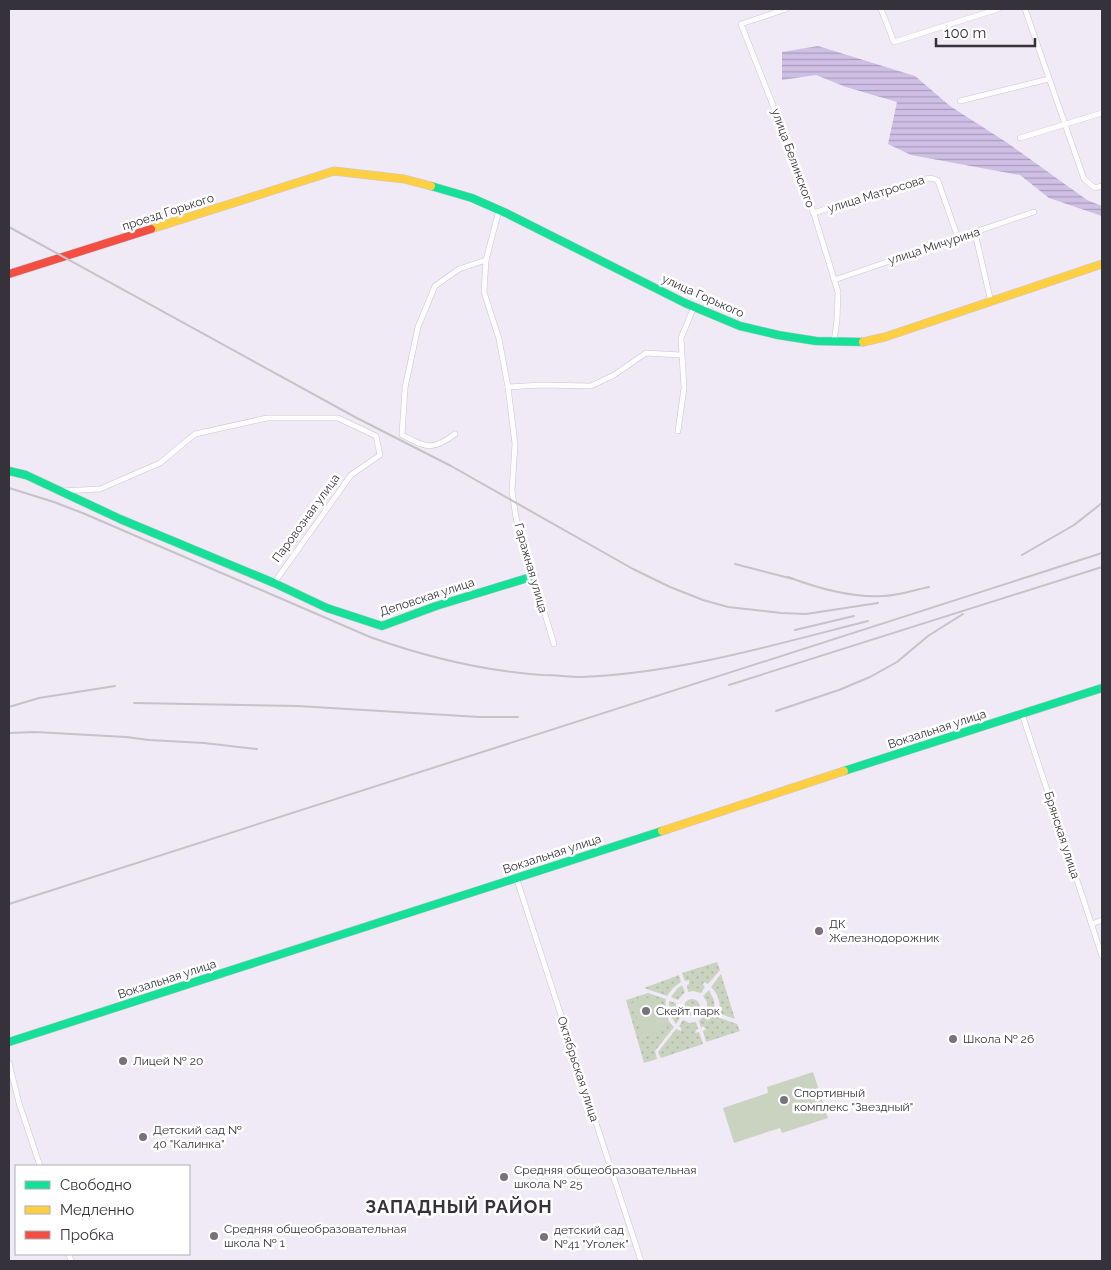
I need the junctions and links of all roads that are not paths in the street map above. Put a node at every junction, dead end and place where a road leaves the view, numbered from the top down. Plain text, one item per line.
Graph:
1 (786, 9) edge
2 (881, 9) edge
3 (998, 9) edge
4 (1025, 9) edge
5 (1049, 79) junction
6 (960, 101) dead end
7 (1102, 113) edge
8 (1065, 125) junction
9 (1020, 138) dead end
10 (334, 171) joint
11 (1102, 186) edge
12 (499, 210) junction
13 (1034, 212) dead end
14 (813, 213) junction
15 (975, 233) junction
16 (958, 238) junction
17 (486, 260) junction
18 (1102, 264) edge
19 (9, 274) edge
20 (834, 280) junction
21 (991, 302) junction
22 (694, 307) junction
23 (834, 342) junction
24 (681, 355) junction
25 (508, 387) junction
26 (678, 431) dead end
27 (454, 434) dead end
28 (9, 471) edge
29 (59, 491) junction
30 (534, 576) junction
31 (274, 583) junction
32 (554, 644) dead end
33 (1102, 688) edge
34 (1022, 714) junction
35 (516, 878) junction
36 (1102, 920) edge
37 (1092, 924) junction
38 (1102, 956) edge
39 (9, 1042) edge
40 (9, 1063) edge
41 (40, 1165) edge
42 (641, 1261) edge

1 - 14 street, улица Белинского
2 - 3 street
4 - 5 street
5 - 6 street
5 - 8 street
7 - 8 street
8 - 9 street
8 - 11 street
10 - 12 main road, улица Горького
10 - 19 main road, проезд Горького
12 - 17 street
12 - 22 main road, улица Горького
13 - 15 street, улица Мичурина
14 - 16 street, улица Матросова
14 - 20 street, улица Белинского
15 - 16 street, улица Мичурина
15 - 21 street
16 - 20 street, улица Мичурина
17 - 25 street
17 - 27 street
18 - 21 main road, улица Горького
20 - 23 street, улица Белинского
21 - 23 main road, улица Горького
22 - 23 main road, улица Горького
22 - 24 street
24 - 25 street
24 - 26 street
25 - 30 street, Гаражная улица
28 - 29 main road, Паровозная улица
29 - 31 main road, Паровозная улица
29 - 31 street, Паровозная улица
30 - 31 main road, Деповская улица
30 - 32 street, Гаражная улица
33 - 34 main road, Вокзальная улица
34 - 35 main road, Вокзальная улица
34 - 37 street, Брянская улица
35 - 39 main road, Вокзальная улица
35 - 42 street, Октябрьская улица
36 - 37 street
37 - 38 street, Брянская улица
40 - 41 street

